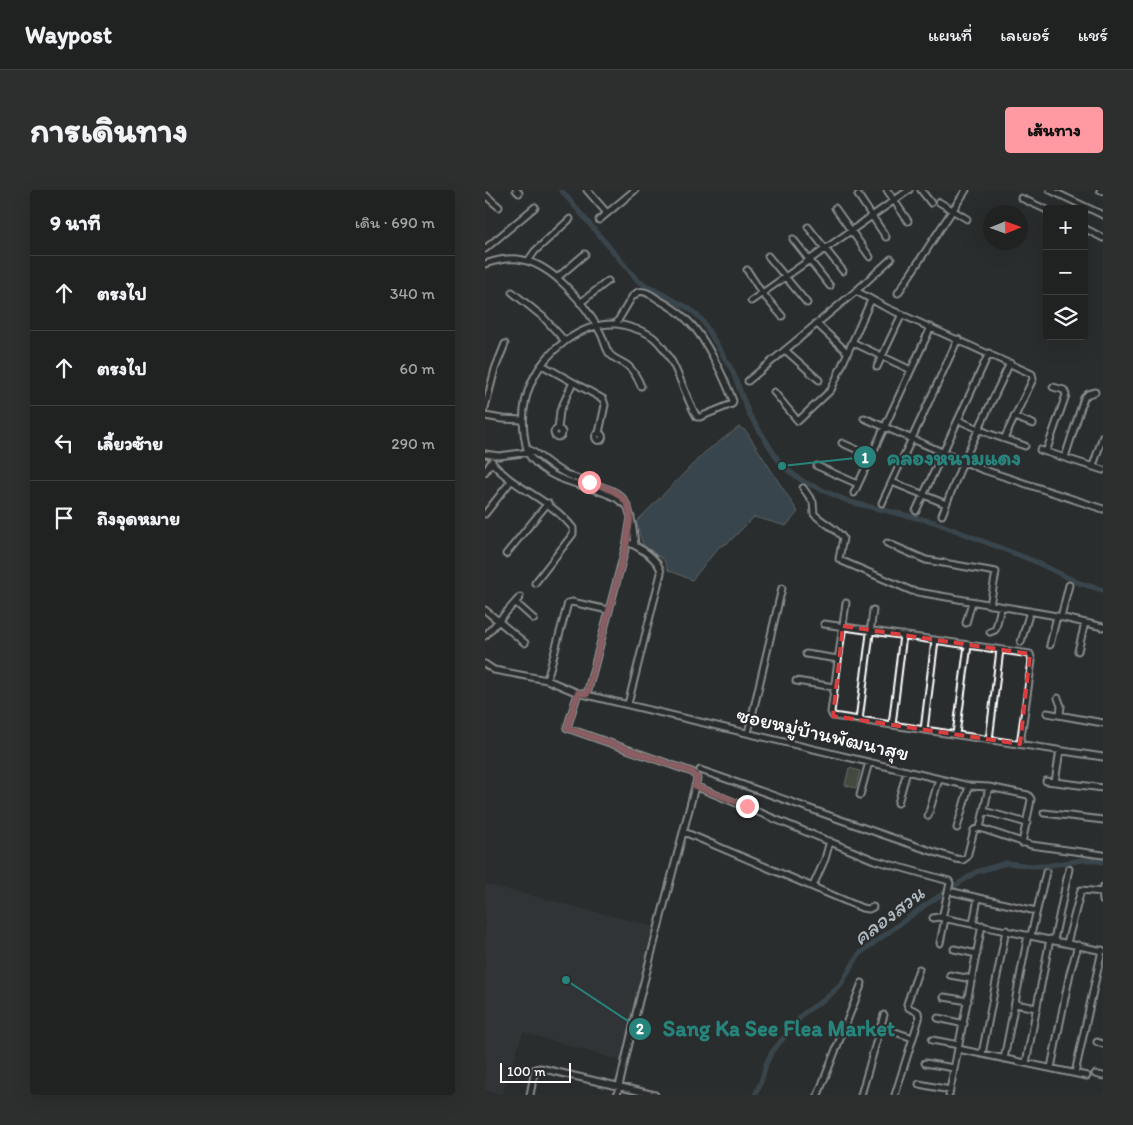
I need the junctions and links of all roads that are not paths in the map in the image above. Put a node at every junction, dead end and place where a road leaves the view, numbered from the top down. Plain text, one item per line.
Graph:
1 (635, 190) edge
2 (887, 190) edge
3 (909, 190) edge
4 (921, 190) edge
5 (966, 190) edge
6 (1050, 190) edge
7 (589, 191) edge
8 (485, 195) edge
9 (858, 195) dead end
10 (1021, 198) dead end
11 (895, 200) junction
12 (939, 202) dead end
13 (931, 203) dead end
14 (499, 207) dead end
15 (535, 207) dead end
16 (835, 208) dead end
17 (1043, 208) edge
18 (953, 211) junction
19 (607, 213) junction
20 (1103, 215) edge
21 (873, 216) junction
22 (571, 219) dead end
23 (967, 219) dead end
24 (599, 220) dead end
25 (908, 222) dead end
26 (808, 227) dead end
27 (851, 230) junction
28 (1088, 230) edge
29 (886, 237) dead end
30 (1103, 238) edge
31 (793, 239) dead end
32 (485, 249) edge
33 (824, 249) junction
34 (585, 254) dead end
35 (768, 256) dead end
36 (870, 257) dead end
37 (891, 259) dead end
38 (810, 260) junction
39 (528, 261) junction
40 (485, 264) edge
41 (747, 270) dead end
42 (843, 271) dead end
43 (785, 277) junction
44 (557, 278) junction
45 (608, 281) dead end
46 (830, 286) dead end
47 (856, 291) junction
48 (512, 292) dead end
49 (763, 293) junction
50 (898, 293) dead end
51 (871, 300) junction
52 (751, 301) dead end
53 (580, 303) junction
54 (807, 303) dead end
55 (901, 314) junction
56 (783, 316) dead end
57 (816, 323) junction
58 (616, 324) junction
59 (596, 326) junction
60 (931, 327) junction
61 (958, 340) junction
62 (565, 341) junction
63 (852, 342) junction
64 (505, 344) dead end
65 (785, 350) junction
66 (847, 352) junction
67 (989, 353) junction
68 (882, 356) junction
69 (1009, 363) junction
70 (542, 365) junction
71 (877, 367) dead end
72 (911, 370) junction
73 (819, 380) dead end
74 (747, 381) dead end
75 (573, 382) junction
76 (641, 386) dead end
77 (1053, 387) dead end
78 (774, 392) dead end
79 (1095, 392) dead end
80 (485, 408) edge
81 (485, 416) edge
82 (1015, 417) junction
83 (864, 418) dead end
84 (523, 420) junction
85 (958, 420) junction
86 (1033, 424) dead end
87 (885, 427) junction
88 (558, 429) dead end
89 (979, 429) junction
90 (599, 433) dead end
91 (1103, 436) edge
92 (911, 439) junction
93 (1004, 439) junction
94 (842, 443) dead end
95 (1025, 446) dead end
96 (529, 450) junction
97 (1040, 450) dead end
98 (1046, 452) junction
99 (942, 453) junction
100 (485, 454) edge
101 (495, 456) junction
102 (871, 456) junction
103 (1065, 458) junction
104 (491, 462) junction
105 (963, 462) junction
106 (817, 466) dead end
107 (1093, 466) junction
108 (1103, 470) edge
109 (485, 472) edge
110 (511, 481) junction
111 (892, 482) junction
112 (858, 484) junction
113 (803, 488) dead end
114 (854, 493) dead end
115 (923, 495) junction
116 (548, 503) junction
117 (883, 503) dead end
118 (947, 504) junction
119 (1103, 509) edge
120 (916, 511) dead end
121 (485, 514) edge
122 (942, 515) dead end
123 (631, 517) junction
124 (627, 542) junction
125 (887, 543) dead end
126 (635, 545) junction
127 (506, 554) dead end
128 (535, 583) dead end
129 (1069, 585) dead end
130 (782, 588) dead end
131 (520, 597) dead end
132 (972, 602) junction
133 (516, 603) junction
134 (846, 603) dead end
135 (990, 605) junction
136 (1001, 607) junction
137 (485, 610) edge
138 (608, 610) junction
139 (873, 610) dead end
140 (1030, 611) junction
141 (1059, 617) junction
142 (534, 619) dead end
143 (499, 622) junction
144 (1085, 622) junction
145 (966, 623) dead end
146 (824, 624) dead end
147 (843, 626) junction
148 (1103, 627) edge
149 (870, 630) junction
150 (990, 632) dead end
151 (903, 635) junction
152 (485, 636) edge
153 (935, 640) junction
154 (1021, 642) dead end
155 (525, 643) dead end
156 (968, 645) junction
157 (1050, 645) dead end
158 (1000, 650) junction
159 (1078, 651) dead end
160 (806, 654) dead end
161 (838, 659) junction
162 (485, 664) edge
163 (547, 680) junction
164 (796, 681) dead end
165 (834, 687) junction
166 (578, 693) junction
167 (587, 694) junction
168 (1059, 698) dead end
169 (627, 704) junction
170 (1047, 713) dead end
171 (1060, 715) junction
172 (859, 720) junction
173 (1103, 722) edge
174 (892, 725) junction
175 (924, 730) junction
176 (748, 732) junction
177 (956, 734) junction
178 (989, 740) junction
179 (1020, 744) junction
180 (1060, 750) junction
181 (1103, 757) edge
182 (869, 762) junction
183 (700, 770) dead end
184 (906, 771) junction
185 (938, 779) junction
186 (1046, 780) dead end
187 (1055, 782) junction
188 (695, 786) junction
189 (969, 786) junction
190 (989, 787) junction
191 (1103, 788) edge
192 (861, 795) dead end
193 (898, 803) dead end
194 (984, 811) junction
195 (1043, 813) dead end
196 (928, 816) dead end
197 (1103, 820) edge
198 (1027, 823) junction
199 (957, 828) dead end
200 (981, 828) junction
201 (684, 832) junction
202 (830, 841) junction
203 (1022, 843) junction
204 (1103, 854) edge
205 (1069, 868) dead end
206 (1046, 872) dead end
207 (813, 886) junction
208 (1103, 890) edge
209 (953, 892) dead end
210 (978, 898) junction
211 (1103, 901) edge
212 (873, 907) dead end
213 (1036, 910) junction
214 (933, 918) dead end
215 (943, 918) junction
216 (973, 924) junction
217 (982, 925) junction
218 (1006, 930) junction
219 (1030, 935) junction
220 (1052, 940) junction
221 (940, 943) dead end
222 (1067, 943) junction
223 (1078, 945) junction
224 (954, 949) dead end
225 (1103, 950) edge
226 (977, 954) junction
227 (919, 969) dead end
228 (950, 975) dead end
229 (973, 979) junction
230 (862, 983) dead end
231 (944, 997) dead end
232 (968, 1001) junction
233 (1015, 1004) junction
234 (1037, 1008) junction
235 (884, 1015) dead end
236 (938, 1018) dead end
237 (964, 1024) junction
238 (880, 1027) junction
239 (913, 1038) junction
240 (932, 1040) dead end
241 (959, 1047) junction
242 (982, 1054) junction
243 (1004, 1058) junction
244 (925, 1063) dead end
245 (1026, 1063) junction
246 (954, 1068) junction
247 (1051, 1068) junction
248 (1075, 1073) junction
249 (1095, 1074) dead end
250 (1087, 1076) dead end
251 (1103, 1076) edge
252 (919, 1084) dead end
253 (619, 1087) junction
254 (950, 1093) edge
255 (530, 1095) edge
256 (617, 1095) edge
257 (655, 1095) edge
258 (818, 1095) edge
259 (861, 1095) edge
260 (895, 1095) edge

1 - 19 street
2 - 11 street
3 - 11 street
4 - 13 street
5 - 18 street
6 - 20 street
7 - 19 street
8 - 14 street
9 - 21 street
10 - 17 street
11 - 21 street
11 - 25 street
12 - 18 street
15 - 32 street
16 - 27 street
18 - 23 street
18 - 50 street
19 - 24 street
21 - 27 street
21 - 29 street
22 - 39 street
26 - 33 street
27 - 33 street
27 - 36 street
28 - 30 street
31 - 38 street
33 - 38 street
33 - 42 street
34 - 44 street
35 - 43 street
37 - 47 street
38 - 43 street
38 - 46 street
39 - 40 street
39 - 44 street
41 - 49 street
43 - 49 street
43 - 54 street
44 - 53 street
45 - 53 street
47 - 51 street
47 - 57 street
48 - 62 street
49 - 52 street
49 - 56 street
51 - 55 street
51 - 63 street
53 - 59 street
55 - 60 street
55 - 68 street
57 - 65 street
57 - 66 street
58 - 58 street
58 - 59 street
59 - 62 street
59 - 76 street
60 - 61 street
60 - 72 street
61 - 67 street
61 - 92 street
62 - 70 street
63 - 66 street
63 - 68 street
64 - 80 street
65 - 73 street
65 - 74 street
66 - 78 street
67 - 69 street
67 - 85 street
68 - 71 street
68 - 72 street
69 - 82 street
69 - 89 street
70 - 75 street
70 - 84 street
72 - 87 street
75 - 88 street
75 - 90 street
77 - 98 street
79 - 103 street
81 - 84 street
82 - 86 street
82 - 93 street
83 - 87 street
84 - 96 street
85 - 89 street
85 - 99 street
87 - 92 street
87 - 102 street
89 - 93 street
89 - 105 street
91 - 107 street
92 - 99 street
92 - 111 street
93 - 95 street
94 - 102 street
96 - 101 street
96 - 123 street
97 - 98 street
98 - 103 street
99 - 105 street
99 - 115 street
100 - 101 street
101 - 104 street
102 - 112 street
103 - 107 street
104 - 109 street
104 - 110 street
105 - 118 street
105 - 119 street
106 - 112 street
107 - 108 street
110 - 116 street
110 - 121 street
111 - 115 street
111 - 117 street
112 - 114 street
113 - 132 street
115 - 118 street
115 - 120 street
116 - 127 street
116 - 128 street
118 - 122 street
123 - 124 street
123 - 126 street
124 - 126 street
124 - 138 street
125 - 135 street
126 - 169 street
129 - 141 street
130 - 176 street
131 - 133 street
132 - 135 street
132 - 145 street
133 - 142 street
133 - 143 street
134 - 147 street
135 - 136 street
136 - 140 street
136 - 150 street
137 - 143 street
138 - 163 street
138 - 167 street
139 - 149 street
140 - 141 street
140 - 154 street
141 - 144 street
141 - 157 street
143 - 152 street
143 - 155 street
144 - 148 street
144 - 159 street
146 - 147 street
147 - 149 street
147 - 161 street
149 - 151 street
149 - 172 street
151 - 153 street
151 - 174 street
153 - 156 street
153 - 175 street
156 - 158 street
156 - 177 street
158 - 178 street
158 - 179 street
160 - 161 street
161 - 165 street
162 - 163 street, ซอยหมู่บ้านพัฒนาสุข
163 - 166 street, ซอยหมู่บ้านพัฒนาสุข
164 - 165 street
165 - 172 street
166 - 167 street, ซอยหมู่บ้านพัฒนาสุข
166 - 188 street
167 - 169 street, ซอยหมู่บ้านพัฒนาสุข
168 - 171 street
169 - 176 street, ซอยหมู่บ้านพัฒนาสุข
170 - 171 street
171 - 173 street
172 - 174 street
174 - 175 street
175 - 177 street
176 - 182 street, ซอยหมู่บ้านพัฒนาสุข
177 - 178 street
178 - 179 street
179 - 180 street
180 - 181 street
180 - 187 street
182 - 184 street, ซอยหมู่บ้านพัฒนาสุข
182 - 192 street
183 - 200 street
184 - 185 street, ซอยหมู่บ้านพัฒนาสุข
184 - 193 street
185 - 189 street, ซอยหมู่บ้านพัฒนาสุข
185 - 196 street
186 - 187 street
187 - 191 street
188 - 201 street
188 - 202 street
189 - 190 street, ซอยหมู่บ้านพัฒนาสุข
189 - 199 street
190 - 194 street
190 - 198 street, ซอยหมู่บ้านพัฒนาสุข
194 - 198 street
194 - 200 street
195 - 197 street
198 - 203 street, ซอยหมู่บ้านพัฒนาสุข
200 - 203 street
201 - 207 street
201 - 253 street
202 - 207 street
202 - 215 street
203 - 204 street
205 - 220 street
206 - 213 street
207 - 212 street
208 - 211 street
208 - 222 street
209 - 210 street
210 - 213 street
210 - 216 street
213 - 219 street
214 - 215 street
215 - 216 street
215 - 221 street
216 - 217 street
217 - 218 street
217 - 226 street
218 - 219 street
218 - 242 street
219 - 220 street
219 - 233 street
220 - 222 street
220 - 234 street
222 - 223 street
223 - 225 street
223 - 247 street
224 - 226 street
225 - 248 street
226 - 229 street
227 - 239 street
228 - 229 street
229 - 232 street
230 - 258 street
231 - 232 street
232 - 237 street
233 - 234 street
233 - 243 street
234 - 245 street
235 - 238 street
236 - 237 street
237 - 241 street
238 - 239 street
238 - 259 street
239 - 260 street
240 - 241 street
241 - 242 street
241 - 246 street
242 - 243 street
243 - 245 street
244 - 246 street
245 - 247 street
246 - 254 street
247 - 248 street
248 - 250 street
249 - 251 street
252 - 254 street
253 - 255 street
253 - 256 street
253 - 257 street

